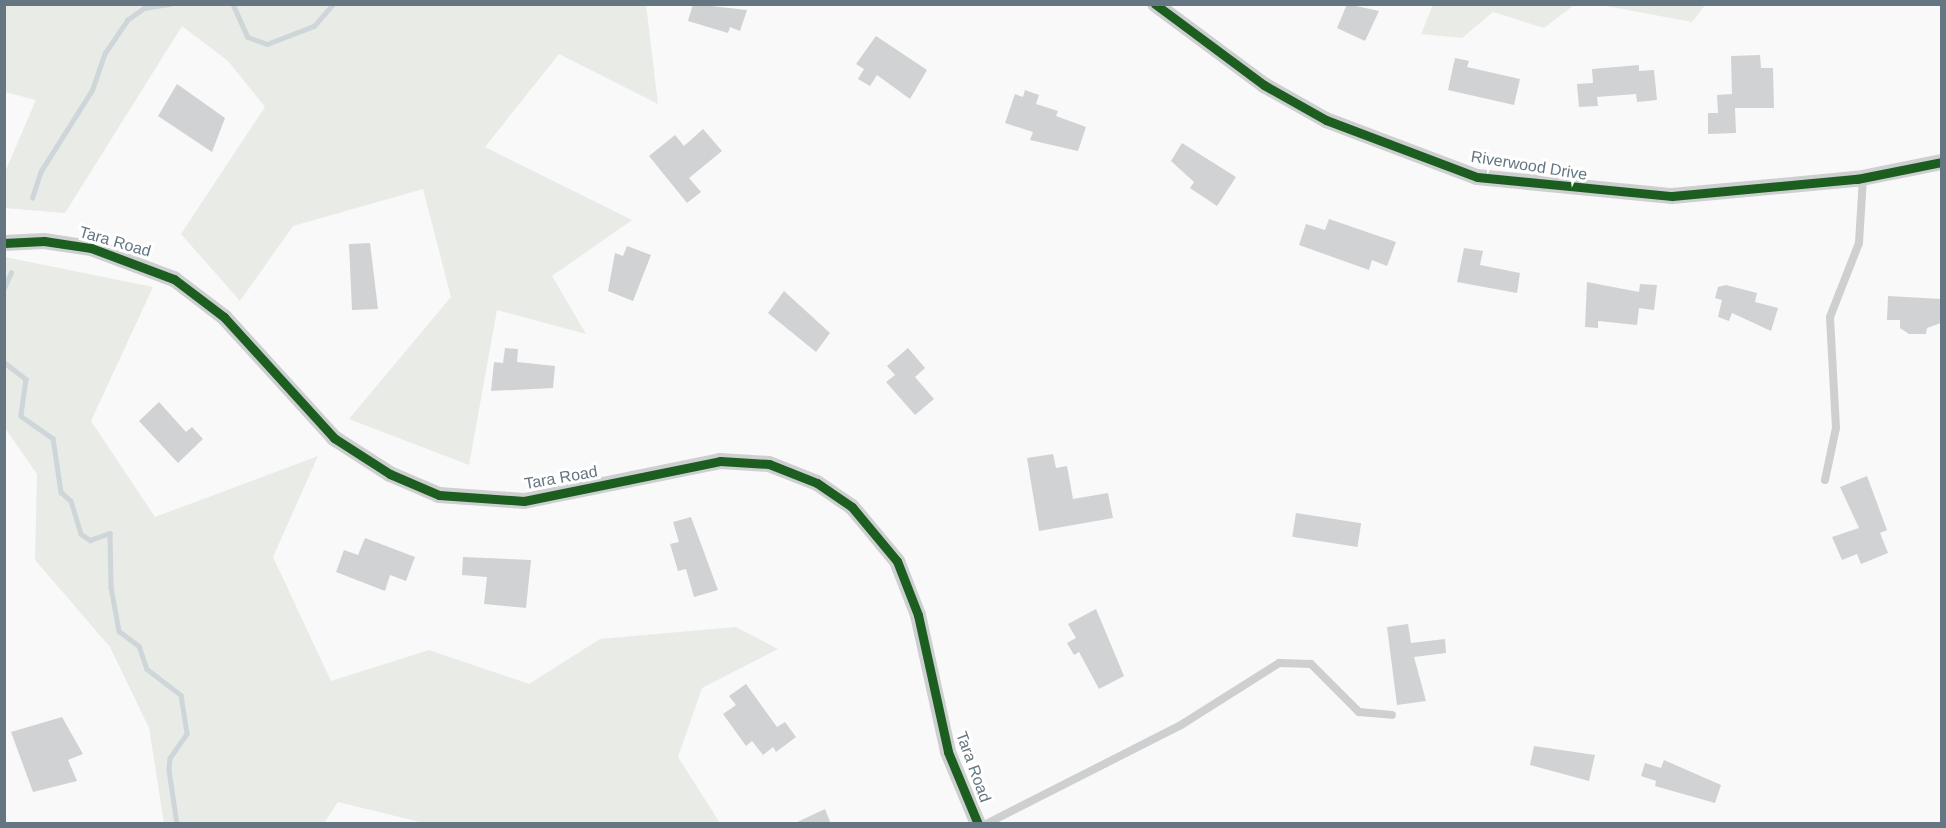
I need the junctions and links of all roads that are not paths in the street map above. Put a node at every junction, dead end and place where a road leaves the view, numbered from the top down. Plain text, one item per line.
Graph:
1 (1155, 4) edge
2 (1941, 162) edge
3 (1863, 177) junction
4 (4, 243) edge
5 (1825, 480) dead end
6 (1392, 715) dead end
7 (978, 824) edge
8 (986, 824) edge

1 - 3 street, Riverwood Drive
2 - 3 street, Riverwood Drive
3 - 5 lane
4 - 7 street, Tara Road
6 - 8 lane

